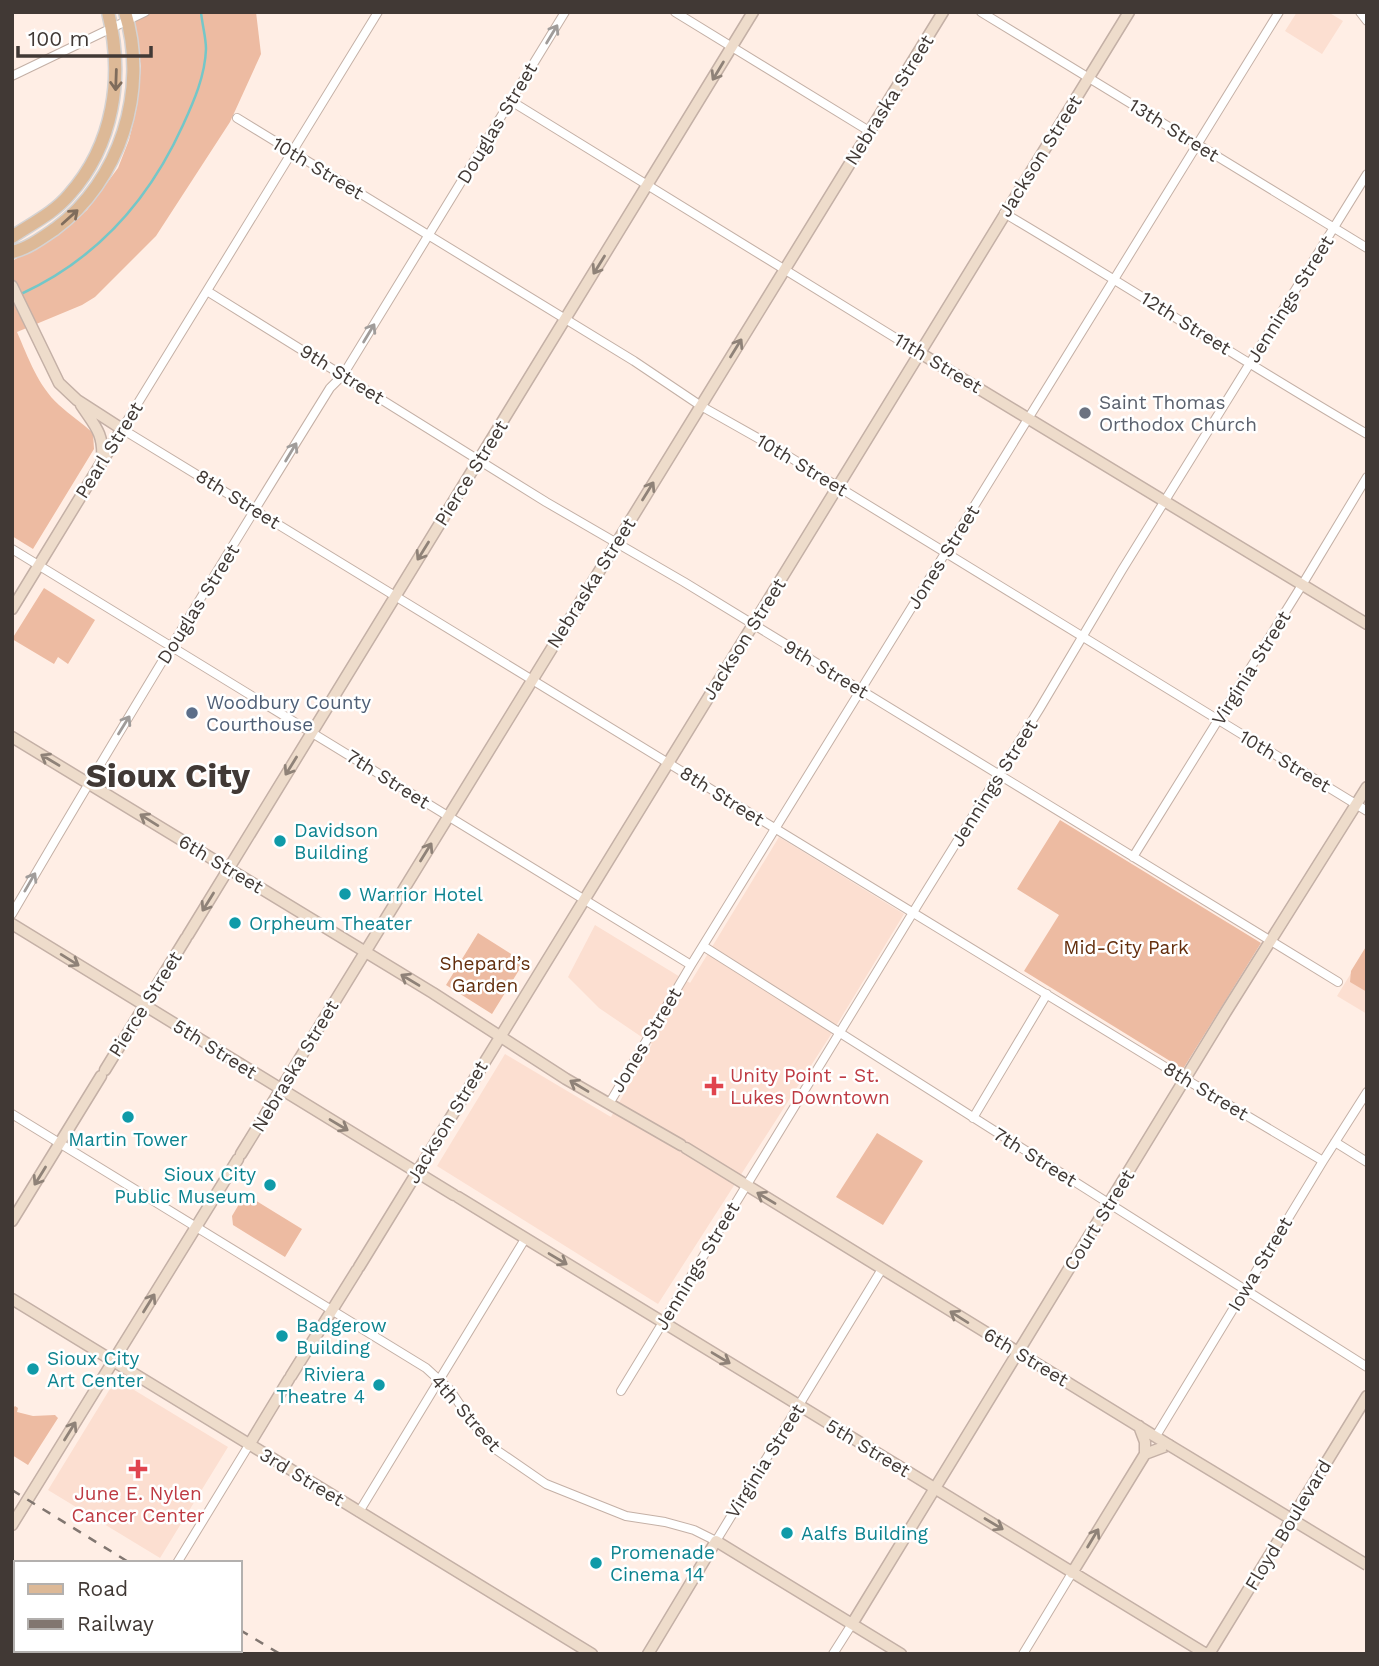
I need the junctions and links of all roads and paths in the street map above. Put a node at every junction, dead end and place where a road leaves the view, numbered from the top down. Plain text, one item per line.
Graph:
1 (108, 12) edge
2 (145, 12) edge
3 (365, 12) edge
4 (565, 12) edge
5 (675, 12) edge
6 (753, 12) edge
7 (943, 12) edge
8 (981, 12) edge
9 (1129, 12) edge
10 (1279, 12) edge
11 (1360, 12) edge
12 (376, 15) edge
13 (126, 16) edge
14 (1367, 21) edge
15 (112, 28) junction
16 (731, 48) junction
17 (12, 76) edge
18 (1088, 77) junction
19 (511, 101) junction
20 (237, 118) dead end
21 (869, 131) junction
22 (1198, 145) junction
23 (292, 152) junction
24 (1367, 174) edge
25 (649, 185) junction
26 (1004, 213) junction
27 (1334, 228) junction
28 (428, 236) junction
29 (12, 237) edge
30 (1367, 248) edge
31 (12, 252) edge
32 (785, 269) junction
33 (1115, 279) junction
34 (12, 286) edge
35 (207, 291) junction
36 (565, 319) junction
37 (920, 353) junction
38 (1250, 364) junction
39 (343, 375) junction
40 (77, 400) junction
41 (701, 406) junction
42 (1029, 418) junction
43 (122, 429) junction
44 (1367, 434) edge
45 (480, 460) junction
46 (102, 462) junction
47 (1367, 477) edge
48 (838, 486) junction
49 (1164, 500) junction
50 (256, 510) junction
51 (615, 544) junction
52 (12, 549) edge
53 (946, 552) junction
54 (39, 565) junction
55 (1303, 585) junction
56 (396, 595) junction
57 (12, 609) edge
58 (753, 624) junction
59 (1367, 624) edge
60 (1083, 637) junction
61 (171, 647) junction
62 (533, 678) junction
63 (862, 691) junction
64 (1219, 720) junction
65 (312, 733) junction
66 (12, 737) edge
67 (668, 762) junction
68 (998, 775) junction
69 (88, 783) junction
70 (1367, 787) edge
71 (1356, 804) junction
72 (1367, 811) edge
73 (448, 816) junction
74 (776, 829) junction
75 (1133, 857) junction
76 (228, 869) junction
77 (584, 899) junction
78 (913, 912) junction
79 (12, 914) edge
80 (12, 924) edge
81 (1270, 941) junction
82 (703, 946) junction
83 (365, 952) junction
84 (691, 965) junction
85 (1338, 982) dead end
86 (1047, 995) junction
87 (144, 1005) junction
88 (839, 1033) junction
89 (500, 1036) junction
90 (1185, 1079) junction
91 (281, 1090) junction
92 (1367, 1092) edge
93 (609, 1104) junction
94 (12, 1114) edge
95 (973, 1118) junction
96 (1335, 1142) junction
97 (60, 1143) junction
98 (1323, 1161) junction
99 (1367, 1162) edge
100 (416, 1172) junction
101 (746, 1185) junction
102 (1109, 1204) junction
103 (12, 1221) edge
104 (196, 1227) junction
105 (526, 1239) junction
106 (882, 1269) junction
107 (1244, 1290) junction
108 (12, 1299) edge
109 (331, 1310) junction
110 (662, 1323) junction
111 (1018, 1352) junction
112 (113, 1361) junction
113 (1367, 1367) edge
114 (438, 1379) junction
115 (621, 1391) dead end
116 (1367, 1396) edge
117 (799, 1406) junction
118 (1139, 1426) junction
119 (1156, 1436) junction
120 (249, 1445) junction
121 (1169, 1445) junction
122 (1145, 1454) junction
123 (935, 1489) junction
124 (359, 1512) junction
125 (12, 1525) edge
126 (716, 1541) junction
127 (178, 1561) edge
128 (1367, 1565) edge
129 (1072, 1573) junction
130 (852, 1624) junction
131 (592, 1654) edge
132 (648, 1654) edge
133 (833, 1654) edge
134 (901, 1654) edge
135 (1023, 1654) edge
136 (1208, 1654) edge

1 - 15 main road
2 - 13 street
3 - 12 street
19 -> 4 street, Douglas Street
5 - 16 street
6 - 16 main road, Pierce Street
7 - 21 main road, Nebraska Street
8 - 18 street, 13th Street
9 - 18 main road, Jackson Street
10 - 22 street, Jones Street
11 - 14 street
12 - 23 street, Pearl Street
13 - 15 street
31 -> 13 main road
15 - 17 street
15 -> 29 main road
16 - 21 street
16 -> 25 main road, Pierce Street
18 - 22 street, 13th Street
18 - 26 main road, Jackson Street
19 - 25 street, 11th Street
19 - 28 street, Douglas Street
20 - 23 street, 10th Street
21 - 32 main road, Nebraska Street
22 - 27 street, 13th Street
22 - 33 street, Jones Street
23 - 28 street, 10th Street
23 - 35 street, Pearl Street
24 - 27 street, Jennings Street
25 - 32 street, 11th Street
25 -> 36 main road, Pierce Street
26 - 33 street, 12th Street
26 - 37 main road, Jackson Street
27 - 30 street, 13th Street
27 - 38 street, Jennings Street
28 - 36 street, 10th Street
39 -> 28 street, Douglas Street
32 - 37 street, 11th Street
41 -> 32 main road, Nebraska Street
33 - 38 street, 12th Street
33 - 42 street, Jones Street
34 - 40 main road
35 - 39 street, 9th Street
35 - 43 street, Pearl Street
36 - 41 street, 10th Street
36 - 45 main road, Pierce Street
37 - 42 main road, 11th Street
37 - 48 main road, Jackson Street
38 - 44 street, 12th Street
38 - 49 street, Jennings Street
39 - 45 street, 9th Street
50 -> 39 street, Douglas Street
40 - 43 main road
40 - 46 main road
41 - 48 street, 10th Street
51 -> 41 main road, Nebraska Street
42 - 49 main road, 11th Street
42 - 53 street, Jones Street
43 - 46 main road, Pearl Street
43 - 50 street, 8th Street
45 - 51 street, 9th Street
45 -> 56 main road, Pierce Street
46 - 54 main road, Pearl Street
47 - 55 street, Virginia Street
48 - 53 street, 10th Street
48 - 58 main road, Jackson Street
49 - 55 main road, 11th Street
49 - 60 street, Jennings Street
50 - 56 street, 8th Street
50 - 61 street, Douglas Street
51 - 58 street, 9th Street
51 - 62 main road, Nebraska Street
52 - 54 street, 7th Street
53 - 60 street, 10th Street
53 - 63 street, Jones Street
54 - 57 main road, Pearl Street
54 - 61 street, 7th Street
55 - 59 main road, 11th Street
55 - 64 street, Virginia Street
56 - 62 street, 8th Street
56 - 65 main road, Pierce Street
58 - 63 street, 9th Street
58 - 67 main road, Jackson Street
60 - 64 street, 10th Street
60 - 68 street, Jennings Street
61 - 65 street, 7th Street
69 -> 61 street, Douglas Street
62 - 67 street, 8th Street
62 - 73 main road, Nebraska Street
63 - 68 street, 9th Street
63 - 74 street, Jones Street
64 - 71 street, 10th Street
64 - 75 street, Virginia Street
65 - 73 street, 7th Street
65 -> 76 main road, Pierce Street
69 -> 66 main road, 6th Street
67 - 74 street, 8th Street
67 - 77 main road, Jackson Street
68 - 75 street, 9th Street
68 - 78 street, Jennings Street
76 -> 69 main road, 6th Street
79 -> 69 street, Douglas Street
70 - 71 main road, Court Street
71 - 72 street, 10th Street
71 - 81 main road, Court Street
73 - 77 street, 7th Street
83 -> 73 main road, Nebraska Street
74 - 78 street, 8th Street
74 - 82 street, Jones Street
75 - 81 street, 9th Street
76 - 83 main road, 6th Street
76 -> 87 main road, Pierce Street
77 - 84 street, 7th Street
77 - 89 main road, Jackson Street
78 - 86 street, 8th Street
78 - 88 street, Jennings Street
80 -> 87 main road, 5th Street
81 - 85 street, 9th Street
81 - 90 main road, Court Street
82 - 84 street, Jones Street
82 - 88 street, 7th Street
89 -> 83 main road, 6th Street
83 - 91 main road, Nebraska Street
84 - 93 street, Jones Street
86 - 90 street, 8th Street
86 - 95 street
87 - 91 main road, 5th Street
87 - 97 main road, Pierce Street
88 - 95 street, 7th Street
88 - 101 street, Jennings Street
93 -> 89 main road, 6th Street
89 - 100 main road, Jackson Street
90 - 98 street, 8th Street
90 - 102 main road, Court Street
91 -> 100 main road, 5th Street
91 - 104 main road, Nebraska Street
92 - 96 street, Iowa Street
93 - 101 main road, 6th Street
94 - 97 street, 4th Street
95 - 102 street, 7th Street
96 - 98 street, Iowa Street
96 - 99 street
97 -> 103 main road, Pierce Street
97 - 104 street, 4th Street
98 - 107 street, Iowa Street
100 - 105 main road, 5th Street
100 - 109 main road, Jackson Street
106 -> 101 main road, 6th Street
101 - 110 street, Jennings Street
102 - 107 street, 7th Street
102 - 111 main road, Court Street
104 - 109 street, 4th Street
112 -> 104 main road, Nebraska Street
105 -> 110 main road, 5th Street
105 - 114 street
111 -> 106 main road, 6th Street
106 - 117 street, Virginia Street
107 - 113 street, 7th Street
107 - 119 street, Iowa Street
108 - 112 main road, 3rd Street
109 - 114 street, 4th Street
109 - 120 main road, Jackson Street
110 - 115 street, Jennings Street
110 -> 117 main road, 5th Street
111 - 118 main road, 6th Street
111 - 123 main road, Court Street
112 - 120 main road, 3rd Street
125 -> 112 main road, Nebraska Street
114 - 124 street
114 - 126 street, 4th Street
116 - 136 main road, Floyd Boulevard
117 - 123 main road, 5th Street
117 - 126 street, Virginia Street
118 - 119 main road, 6th Street
118 - 122 main road
119 - 121 main road, 6th Street
120 - 124 main road, 3rd Street
120 - 127 street, Jackson Street
121 - 122 main road
121 - 128 main road, 6th Street, bridge
129 -> 122 main road
123 -> 129 main road, 5th Street
123 - 130 main road, Court Street
124 - 131 main road, 3rd Street
126 - 130 main road, 4th Street
126 - 132 main road, Virginia Street
129 - 135 street
129 - 136 main road, 5th Street
130 - 133 street, Court Street
130 - 134 main road, 4th Street

